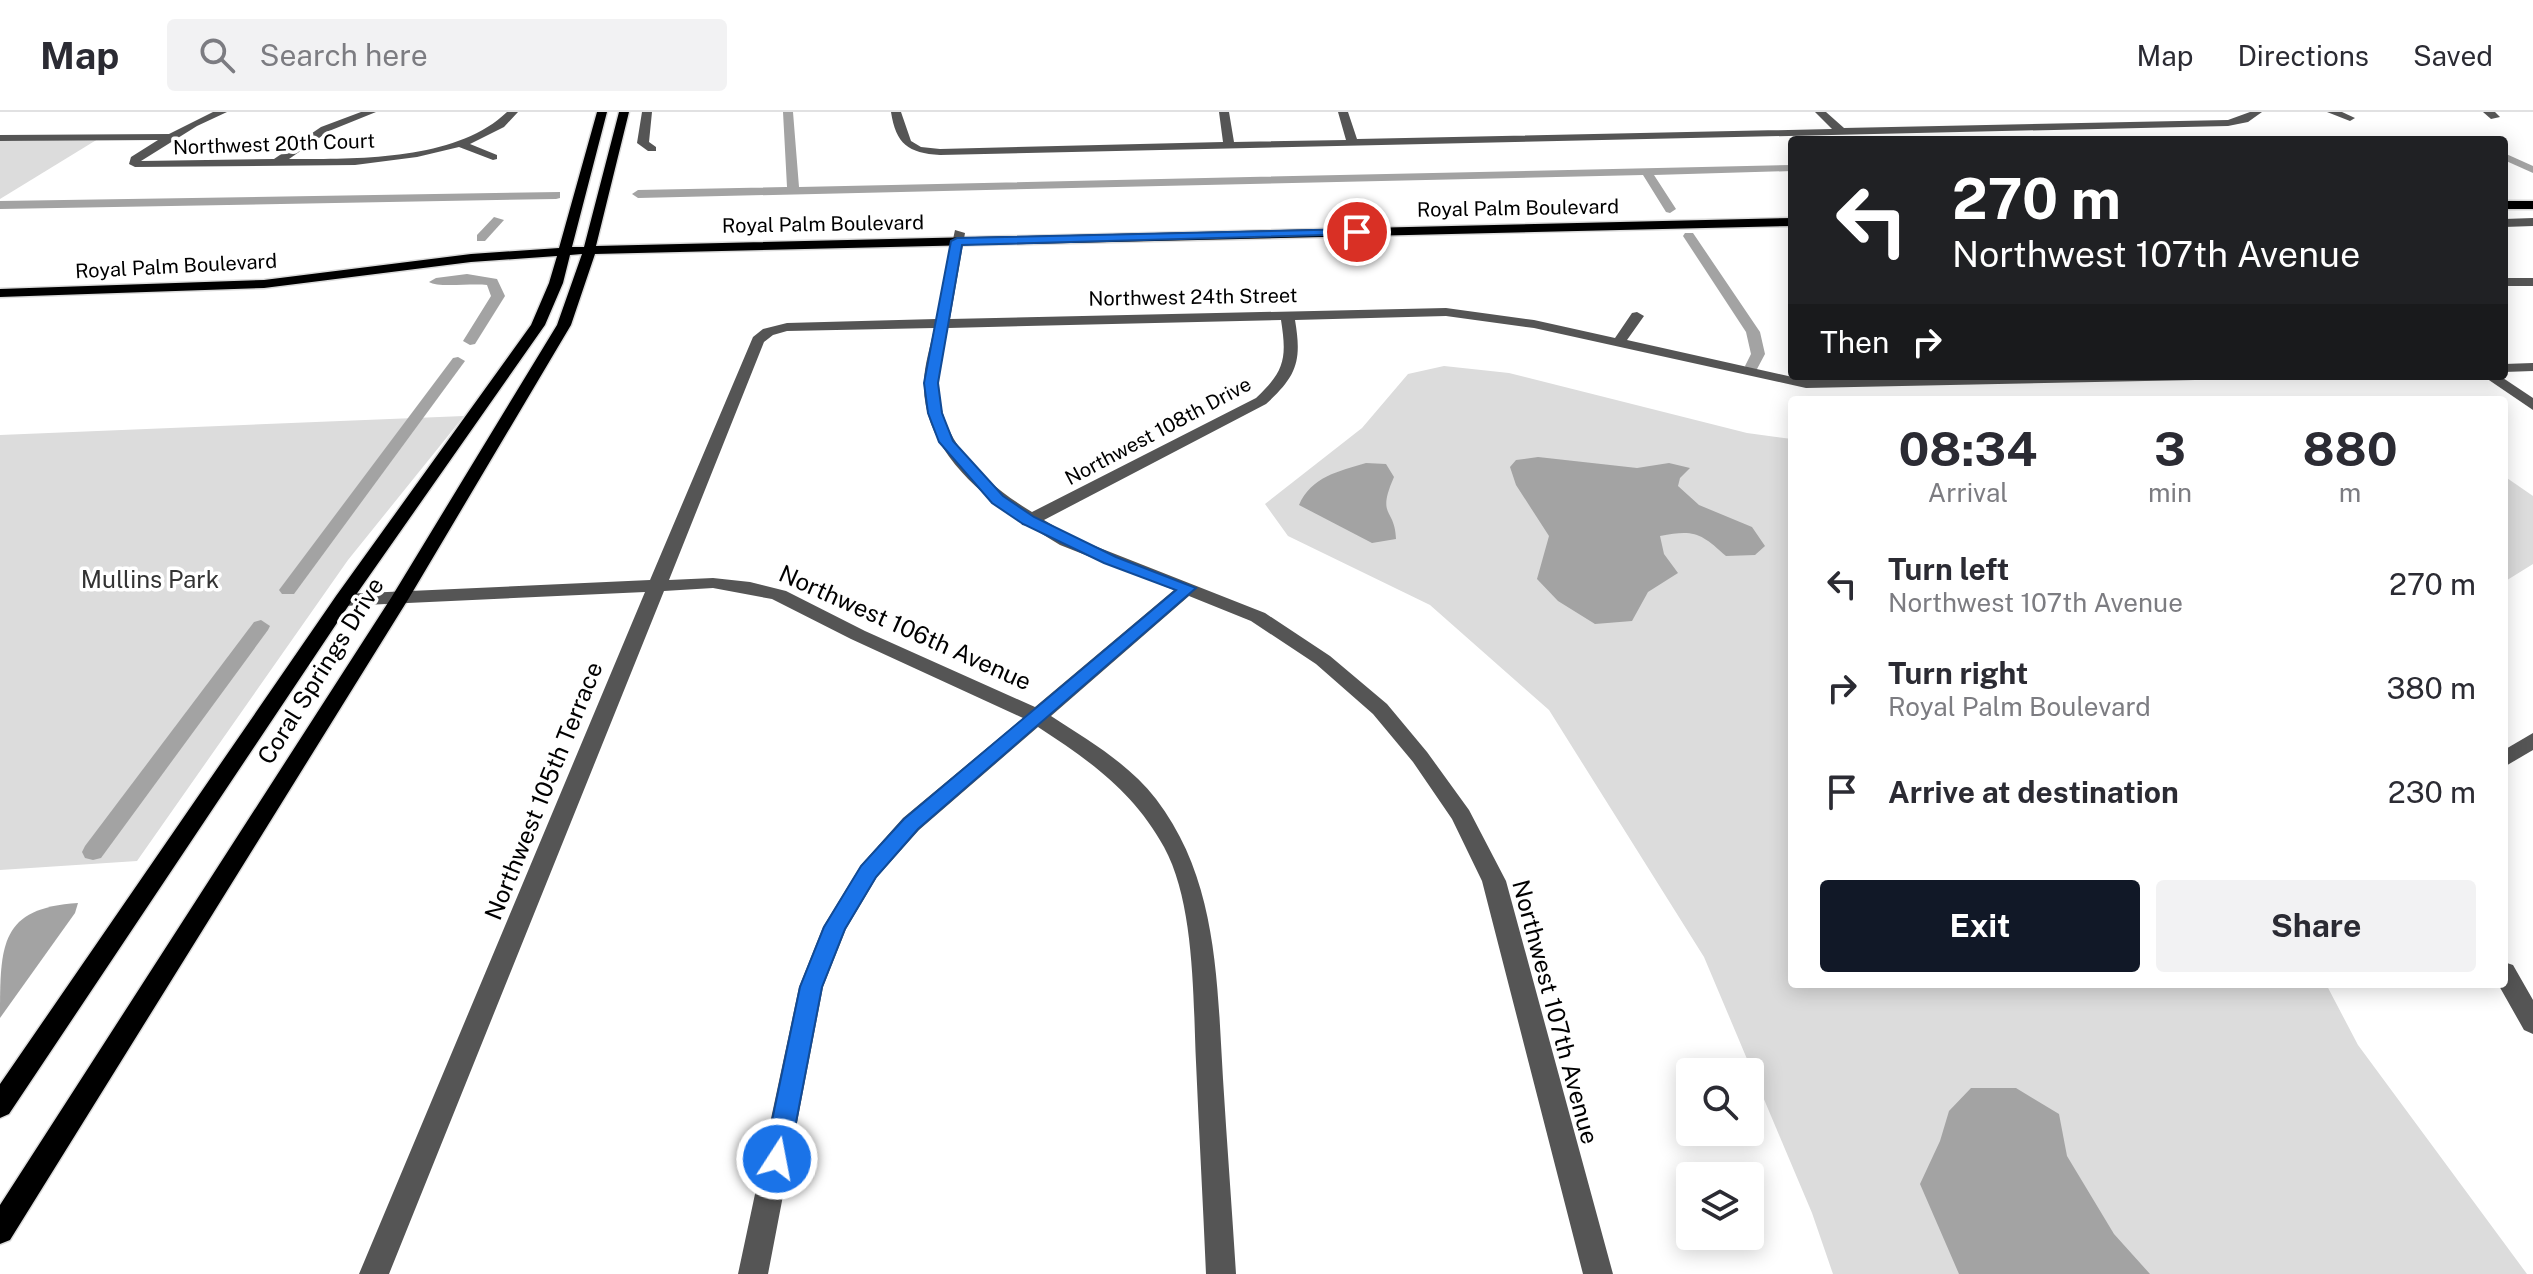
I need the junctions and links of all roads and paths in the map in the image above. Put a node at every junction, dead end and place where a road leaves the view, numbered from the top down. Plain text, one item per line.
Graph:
1 (222, 112) edge
2 (371, 112) edge
3 (513, 112) edge
4 (602, 112) edge
5 (624, 112) edge
6 (647, 112) edge
7 (896, 112) edge
8 (1224, 112) edge
9 (1343, 112) edge
10 (1820, 112) edge
11 (2257, 112) edge
12 (2332, 112) edge
13 (2350, 118) dead end
14 (1956, 120) dead end
15 (1967, 128) junction
16 (1842, 132) junction
17 (169, 137) junction
18 (0, 138) edge
19 (458, 143) junction
20 (1353, 143) junction
21 (1229, 146) junction
22 (652, 149) dead end
23 (493, 157) dead end
24 (276, 163) junction
25 (2533, 196) edge
26 (2508, 197) edge
27 (2508, 205) edge
28 (2533, 205) edge
29 (1788, 213) edge
30 (1788, 222) edge
31 (2533, 222) edge
32 (2508, 223) edge
33 (958, 237) junction
34 (590, 245) junction
35 (566, 246) junction
36 (2508, 282) edge
37 (2533, 282) edge
38 (0, 283) edge
39 (0, 293) edge
40 (1287, 314) junction
41 (1637, 316) dead end
42 (944, 323) junction
43 (768, 332) joint
44 (1618, 343) junction
45 (2533, 367) edge
46 (2508, 368) edge
47 (1898, 380) edge
48 (2496, 380) edge
49 (2533, 405) edge
50 (1028, 521) junction
51 (655, 586) junction
52 (1188, 588) junction
53 (400, 598) junction
54 (343, 600) junction
55 (1037, 716) junction
56 (2533, 740) edge
57 (2508, 757) edge
58 (2508, 979) edge
59 (2533, 1023) edge
60 (0, 1106) edge
61 (0, 1230) edge
62 (374, 1274) edge
63 (753, 1274) edge
64 (1221, 1274) edge
65 (1598, 1274) edge

1 - 17 street
2 - 24 street
3 - 19 street, Northwest 20th Court
4 - 35 main road, Coral Springs Drive
5 - 34 main road, Coral Springs Drive
6 - 22 street
7 - 21 street
8 - 21 street
9 - 20 street
10 - 16 street
11 - 15 street
12 - 13 street
14 - 15 street
15 - 16 street
16 - 20 street
17 - 18 street
17 - 24 street, Northwest 20th Court
19 - 23 street
19 - 24 street, Northwest 20th Court
20 - 21 street
25 - 26 main road
27 - 28 main road
29 - 33 main road, Royal Palm Boulevard
30 - 33 main road, Royal Palm Boulevard
31 - 32 street
33 - 34 main road, Royal Palm Boulevard
33 - 42 street, Northwest 107th Avenue
34 - 35 main road, Royal Palm Boulevard
34 - 53 main road, Coral Springs Drive
35 - 38 main road, Royal Palm Boulevard
35 - 39 main road, Royal Palm Boulevard
35 - 54 main road, Coral Springs Drive
36 - 37 street
40 - 42 street, Northwest 24th Street
40 - 44 street, Northwest 24th Street
40 - 50 street, Northwest 108th Drive
41 - 44 street
42 - 43 street, Northwest 24th Street
42 - 50 street, Northwest 107th Avenue
43 - 51 street, Northwest 105th Terrace
44 - 47 street, Northwest 24th Street
45 - 46 street
48 - 49 street
50 - 52 street, Northwest 107th Avenue
51 - 53 street, Northwest 106th Avenue
51 - 55 street, Northwest 106th Avenue
51 - 62 street, Northwest 105th Terrace
52 - 55 street
52 - 65 street, Northwest 107th Avenue
53 - 54 street, Northwest 106th Avenue
53 - 61 main road, Coral Springs Drive
54 - 60 main road, Coral Springs Drive
55 - 63 street
55 - 64 street, Northwest 106th Avenue
56 - 57 street
58 - 59 street

